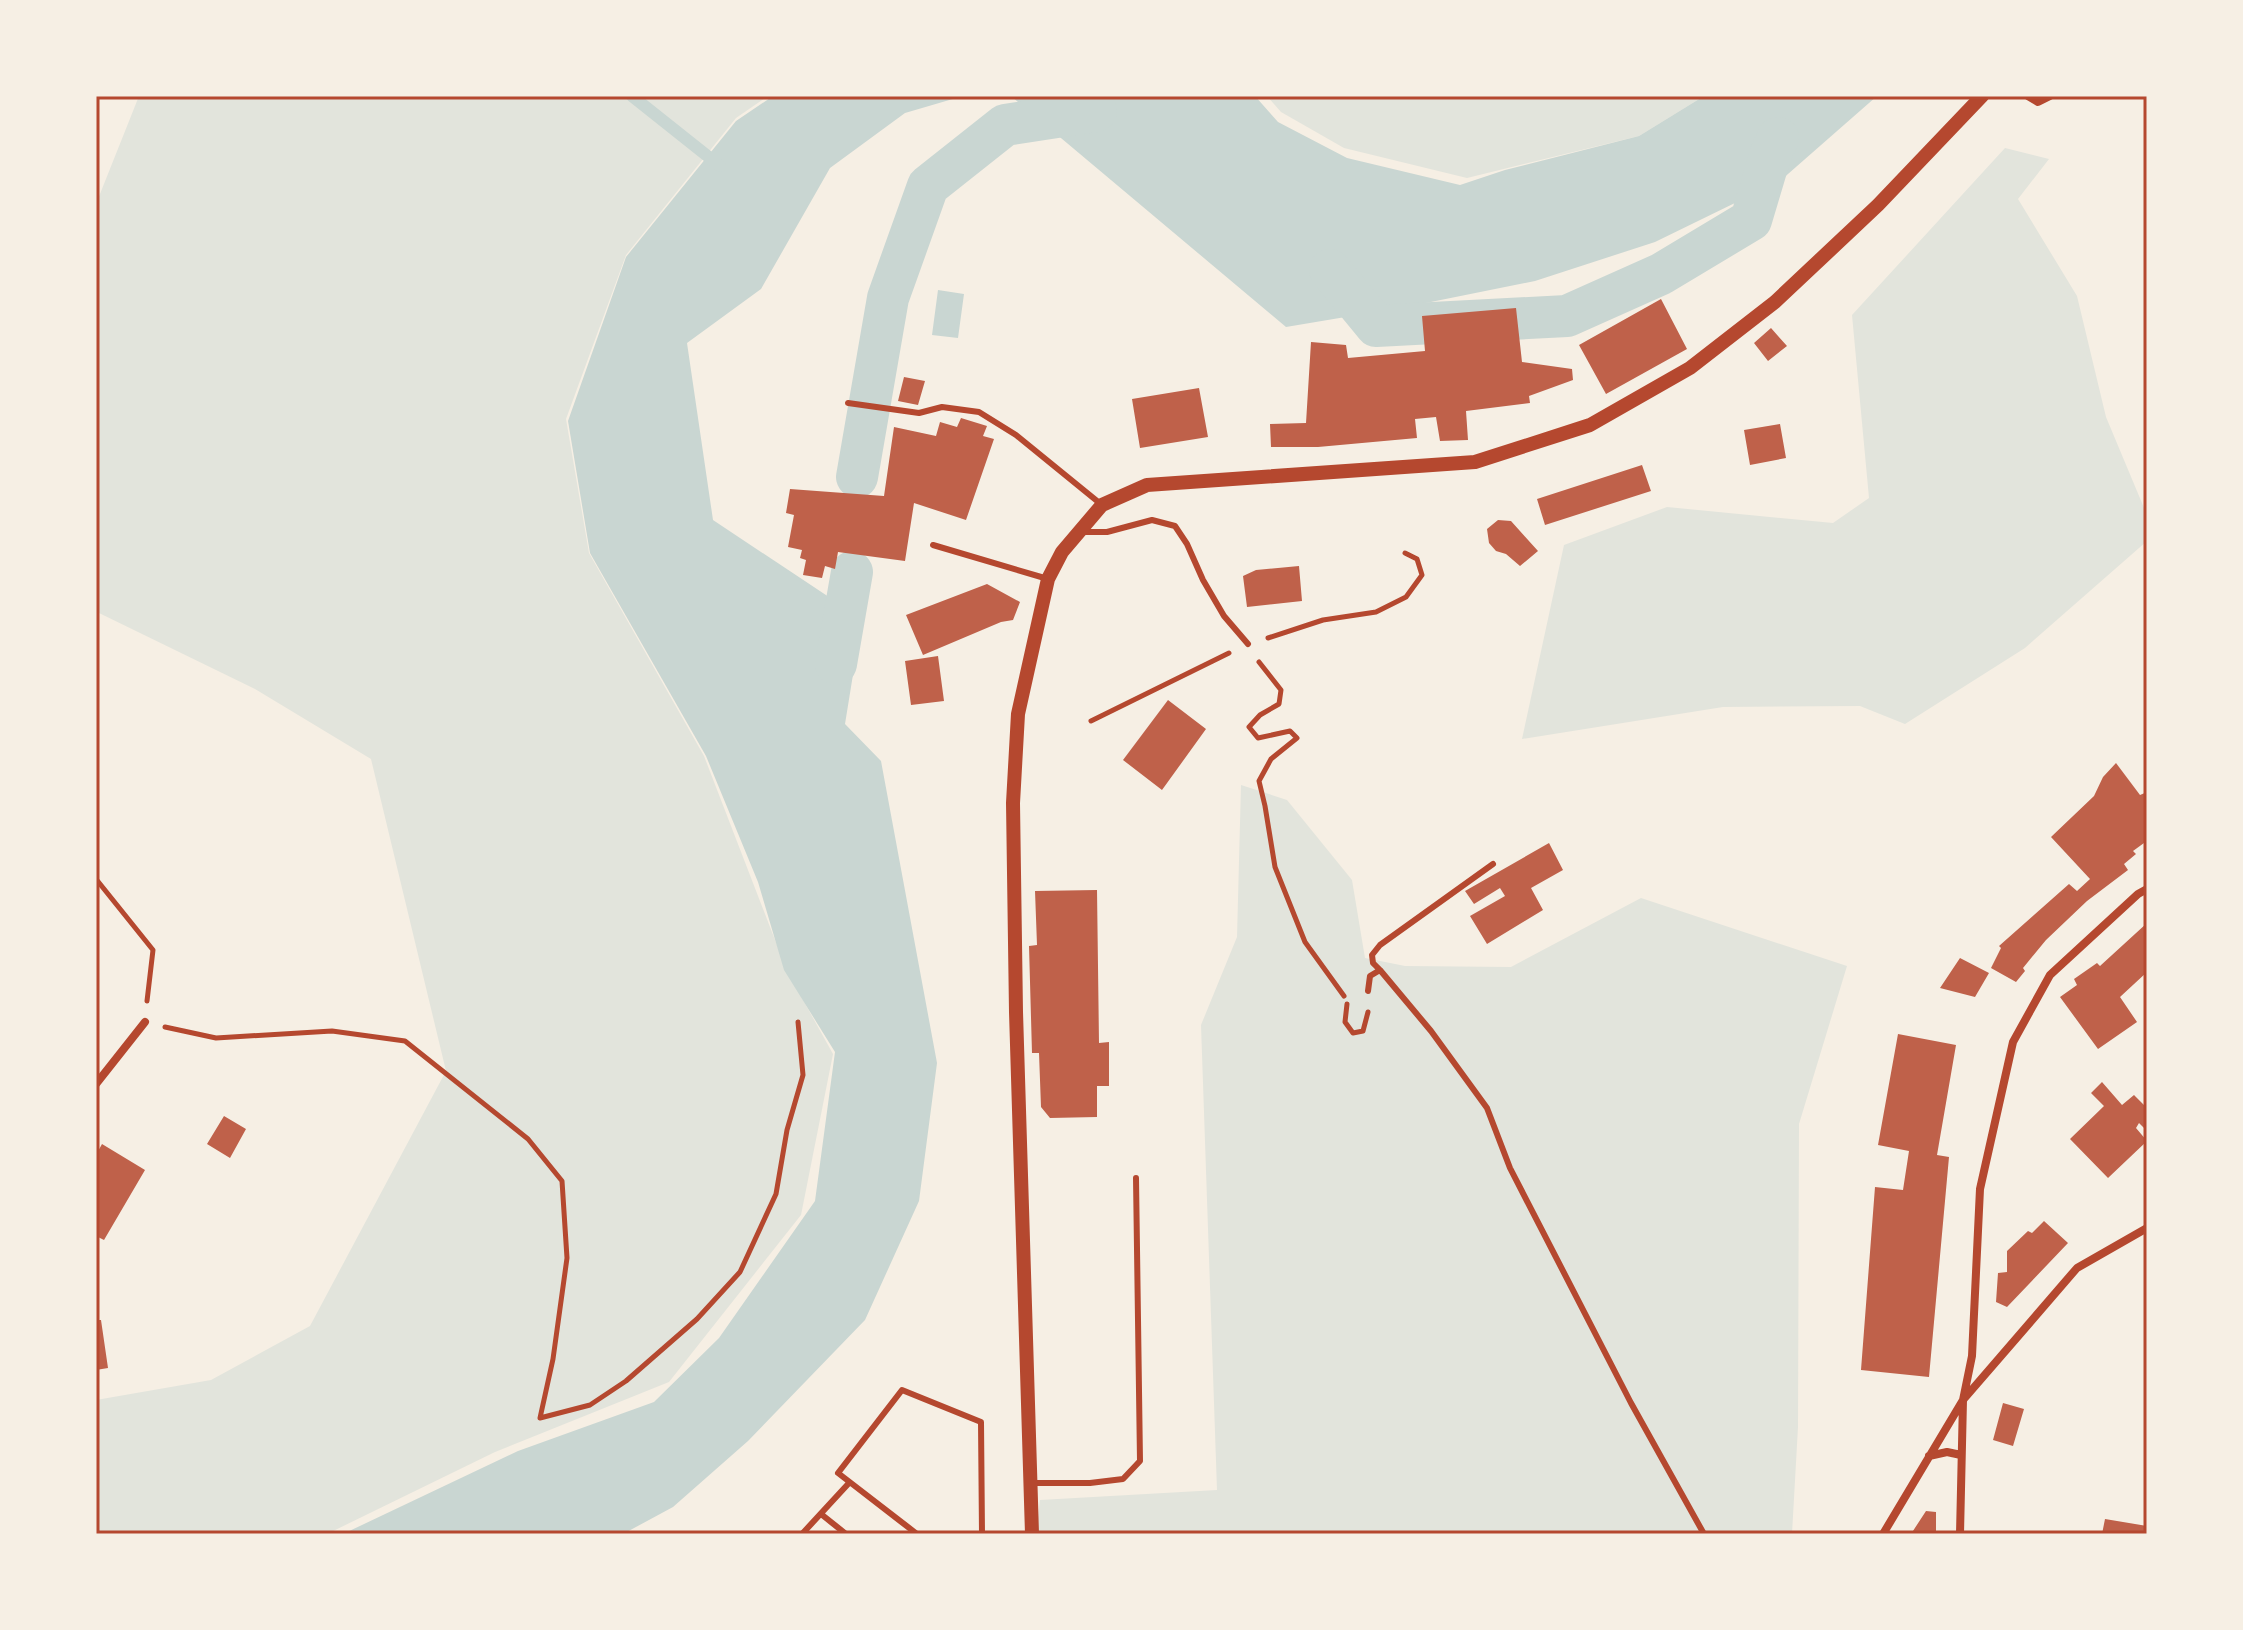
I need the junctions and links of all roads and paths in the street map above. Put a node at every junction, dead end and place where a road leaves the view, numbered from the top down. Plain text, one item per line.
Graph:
1 (1982, 96) edge
2 (2028, 96) edge
3 (2050, 96) edge
4 (848, 403) dead end
5 (1102, 505) junction
6 (1080, 532) junction
7 (933, 545) dead end
8 (1405, 553) dead end
9 (1048, 579) junction
10 (1248, 644) junction
11 (1091, 721) dead end
12 (1493, 864) dead end
13 (96, 879) edge
14 (2147, 889) edge
15 (1380, 970) junction
16 (1368, 991) dead end
17 (1369, 1012) dead end
18 (145, 1022) junction
19 (798, 1022) dead end
20 (96, 1084) edge
21 (1136, 1178) dead end
22 (2147, 1228) edge
23 (1963, 1400) junction
24 (1961, 1455) junction
25 (1929, 1456) junction
26 (849, 1483) junction
27 (1031, 1483) junction
28 (821, 1514) junction
29 (802, 1534) edge
30 (846, 1534) edge
31 (917, 1534) edge
32 (982, 1534) edge
33 (1032, 1534) edge
34 (1704, 1534) edge
35 (1883, 1534) edge
36 (1960, 1534) edge

1 - 5 street
2 - 3 street
4 - 5 lane
5 - 6 street
6 - 9 street
6 - 10 lane
7 - 9 lane
8 - 10 path
9 - 27 street
10 - 11 path
10 - 17 path
12 - 15 lane
13 - 18 path
14 - 23 street
15 - 16 lane
15 - 34 lane
18 - 19 path
18 - 20 street
21 - 27 lane
22 - 23 street
23 - 24 street
23 - 25 street
24 - 25 street
24 - 36 street
25 - 35 street
26 - 28 lane
26 - 31 lane
26 - 32 lane
27 - 33 street
28 - 29 lane
28 - 30 lane

